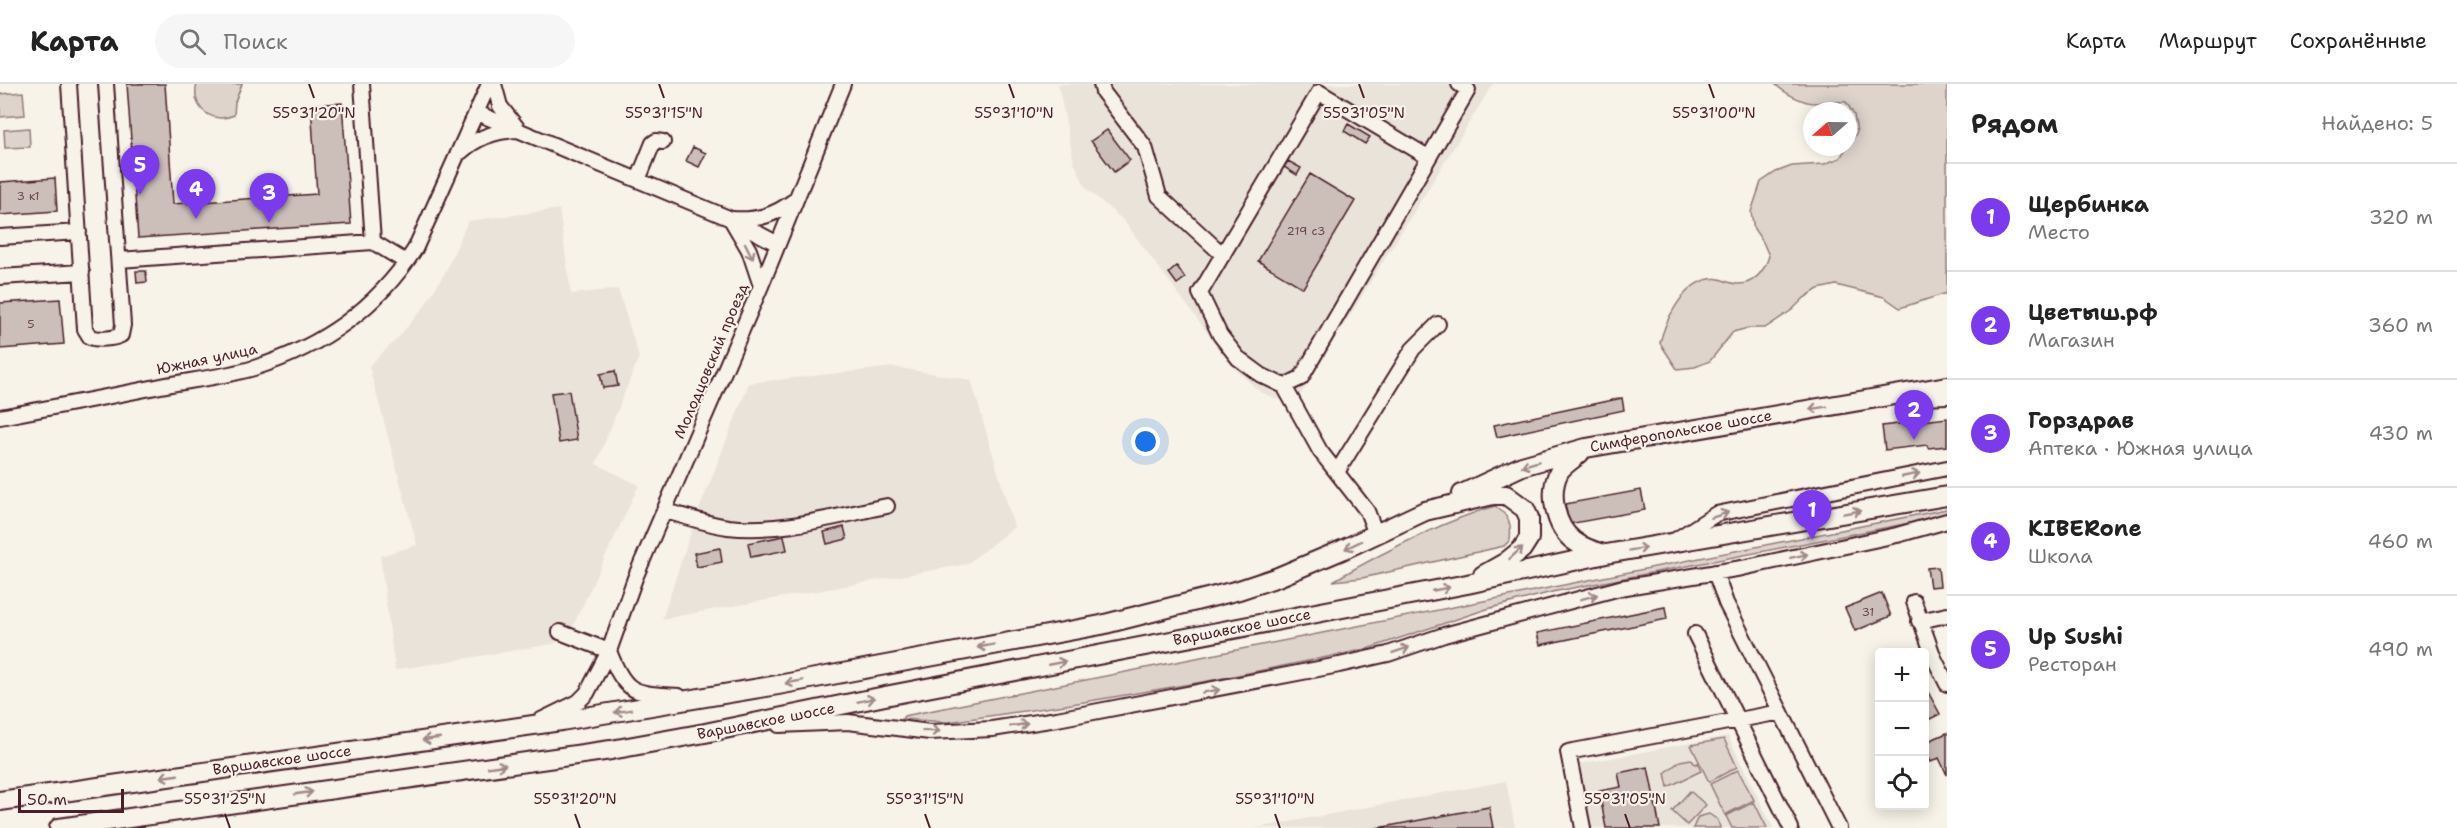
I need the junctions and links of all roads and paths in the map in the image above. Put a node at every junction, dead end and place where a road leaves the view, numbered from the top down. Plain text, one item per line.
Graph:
1 (69, 84) edge
2 (106, 84) edge
3 (362, 84) edge
4 (489, 84) edge
5 (494, 84) edge
6 (843, 84) edge
7 (1101, 84) edge
8 (1459, 84) edge
9 (477, 113) junction
10 (519, 130) junction
11 (663, 142) dead end
12 (457, 156) junction
13 (1428, 157) junction
14 (638, 180) junction
15 (797, 198) junction
16 (731, 219) junction
17 (79, 232) junction
18 (0, 237) edge
19 (373, 242) junction
20 (778, 244) junction
21 (1222, 255) junction
22 (119, 260) junction
23 (406, 262) junction
24 (81, 272) junction
25 (0, 278) edge
26 (760, 286) junction
27 (1438, 324) dead end
28 (1284, 386) junction
29 (1947, 386) edge
30 (1947, 396) edge
31 (1876, 398) junction
32 (0, 417) edge
33 (1586, 448) junction
34 (1947, 468) edge
35 (1337, 472) junction
36 (1947, 496) edge
37 (887, 506) dead end
38 (666, 511) junction
39 (1425, 511) junction
40 (1947, 522) edge
41 (1376, 534) junction
42 (1670, 544) junction
43 (1606, 554) junction
44 (1715, 572) junction
45 (1467, 584) junction
46 (1914, 602) dead end
47 (1947, 615) edge
48 (1920, 621) junction
49 (560, 633) dead end
50 (1695, 634) dead end
51 (609, 651) junction
52 (1947, 684) edge
53 (702, 698) junction
54 (1781, 712) junction
55 (1738, 720) junction
56 (530, 725) junction
57 (726, 730) junction
58 (0, 801) edge
59 (59, 828) edge
60 (1583, 828) edge
61 (1791, 828) edge
62 (1839, 828) edge

1 - 17 street
2 - 22 street
3 - 19 street
4 - 9 street, Южная улица
5 - 10 street
6 - 15 street, Молодцовский проезд
7 - 21 street
8 - 13 street
9 - 10 street
9 - 12 street, Южная улица
10 - 12 street
10 - 14 street
11 - 14 street
12 - 23 street, Южная улица
13 - 21 street
13 - 28 street
14 - 16 street
15 - 16 street
15 - 20 street, Молодцовский проезд
16 - 20 street
16 -> 26 street
17 - 18 street
17 - 24 street
19 - 22 street
19 - 23 street
20 - 26 street, Молодцовский проезд
21 - 28 street
22 - 24 street
23 - 32 street, Южная улица
24 - 25 street
26 - 38 street, Молодцовский проезд
27 - 35 street
28 - 35 street
29 - 31 main road, Симферопольское шоссе
30 - 31 street
31 -> 33 main road, Симферопольское шоссе
33 -> 39 main road, Симферопольское шоссе
33 - 43 main road
42 -> 34 street
35 - 41 street
42 -> 36 main road
37 - 38 street
38 - 51 street, Молодцовский проезд
39 - 41 main road, Варшавское шоссе
45 -> 39 main road
44 -> 40 street
41 -> 53 main road, Варшавское шоссе
43 -> 42 main road
43 - 45 main road
44 - 54 street
57 -> 44 street
57 -> 45 main road, Варшавское шоссе
46 - 48 street
47 - 48 street
48 - 52 street
49 - 51 street
50 - 55 street
51 - 53 street
51 - 56 street, Молодцовский проезд
53 -> 56 main road, Варшавское шоссе
54 - 55 street
54 - 62 street
55 - 60 street
55 - 61 street
56 -> 58 main road, Варшавское шоссе
59 -> 57 main road, Варшавское шоссе

